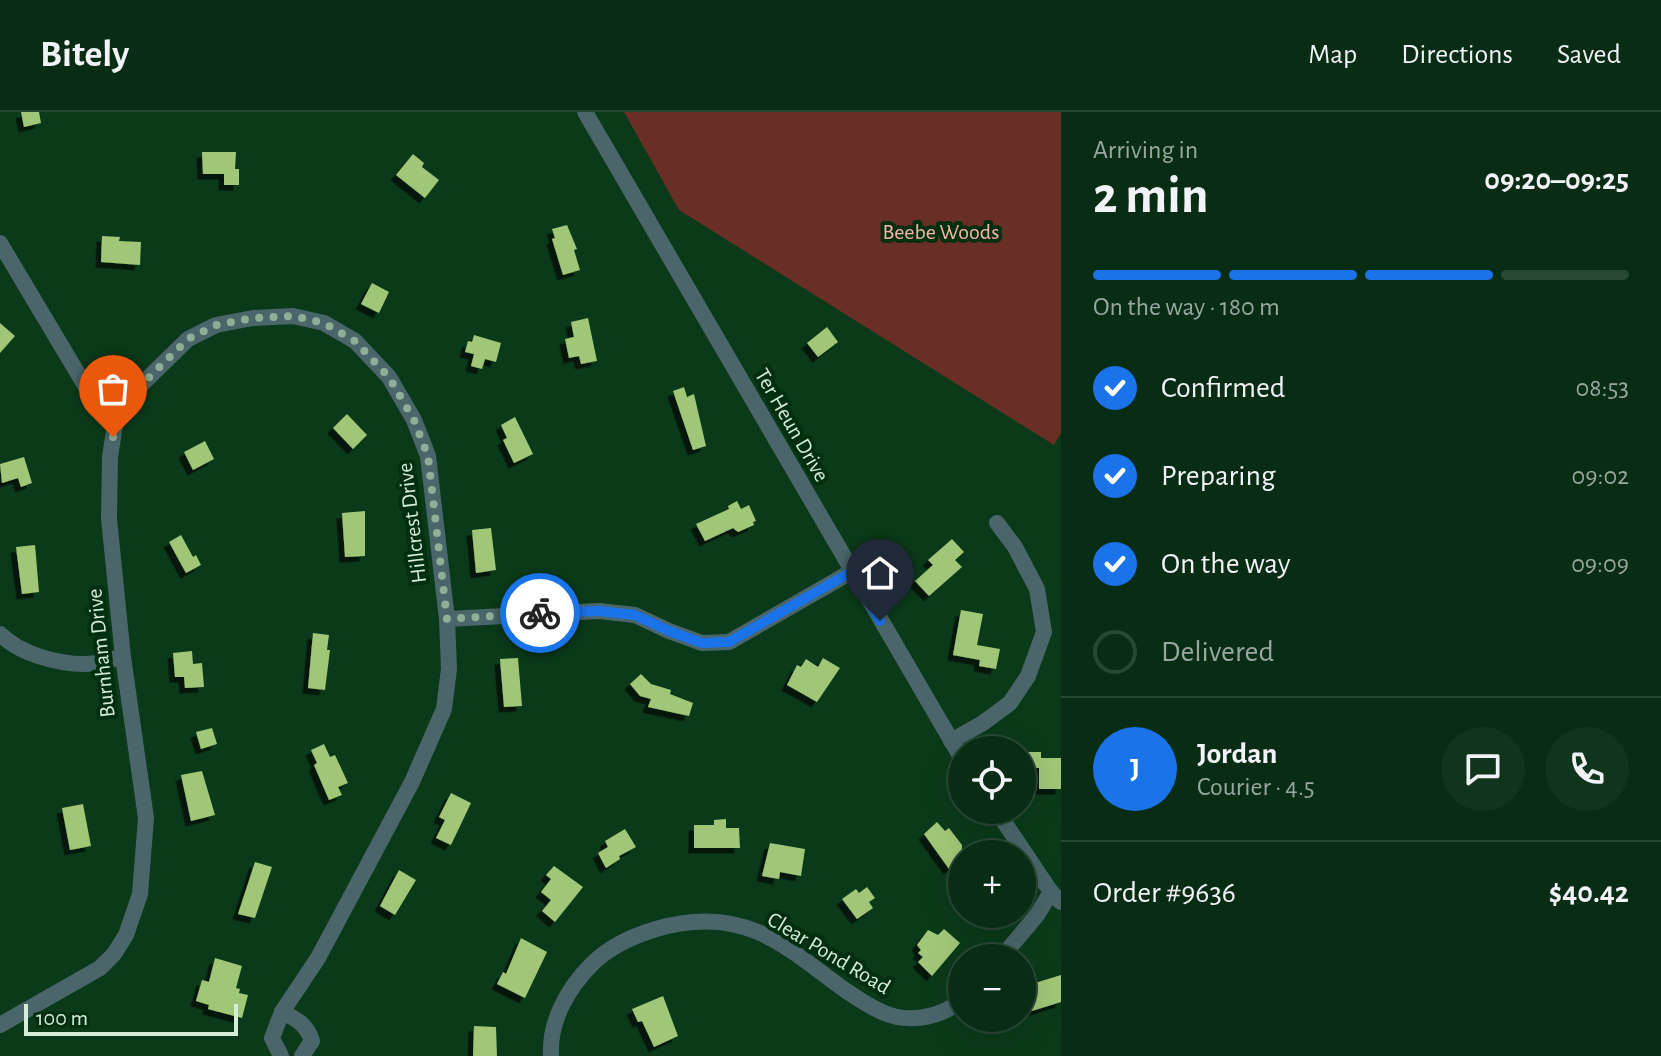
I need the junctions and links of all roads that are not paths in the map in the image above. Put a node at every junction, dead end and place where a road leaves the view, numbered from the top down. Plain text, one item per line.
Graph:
1 (585, 112) edge
2 (0, 243) edge
3 (116, 418) junction
4 (997, 523) dead end
5 (851, 572) junction
6 (447, 619) junction
7 (0, 634) edge
8 (123, 657) junction
9 (948, 736) edge
10 (960, 736) edge
11 (1006, 824) edge
12 (1056, 897) edge
13 (1013, 944) edge
14 (948, 1010) edge
15 (282, 1012) junction
16 (0, 1025) edge
17 (281, 1056) edge
18 (302, 1056) edge
19 (551, 1056) edge

1 - 5 street, Ter Heun Drive
2 - 3 street
3 - 6 street, Hillcrest Drive
3 - 8 street, Burnham Drive
4 - 10 street
5 - 6 street
5 - 9 street, Ter Heun Drive
6 - 15 street, Hillcrest Drive
7 - 8 street
8 - 16 street, Burnham Drive
11 - 12 street
12 - 13 street
14 - 19 street, Clear Pond Road
15 - 17 street, Hillcrest Drive
15 - 18 street

